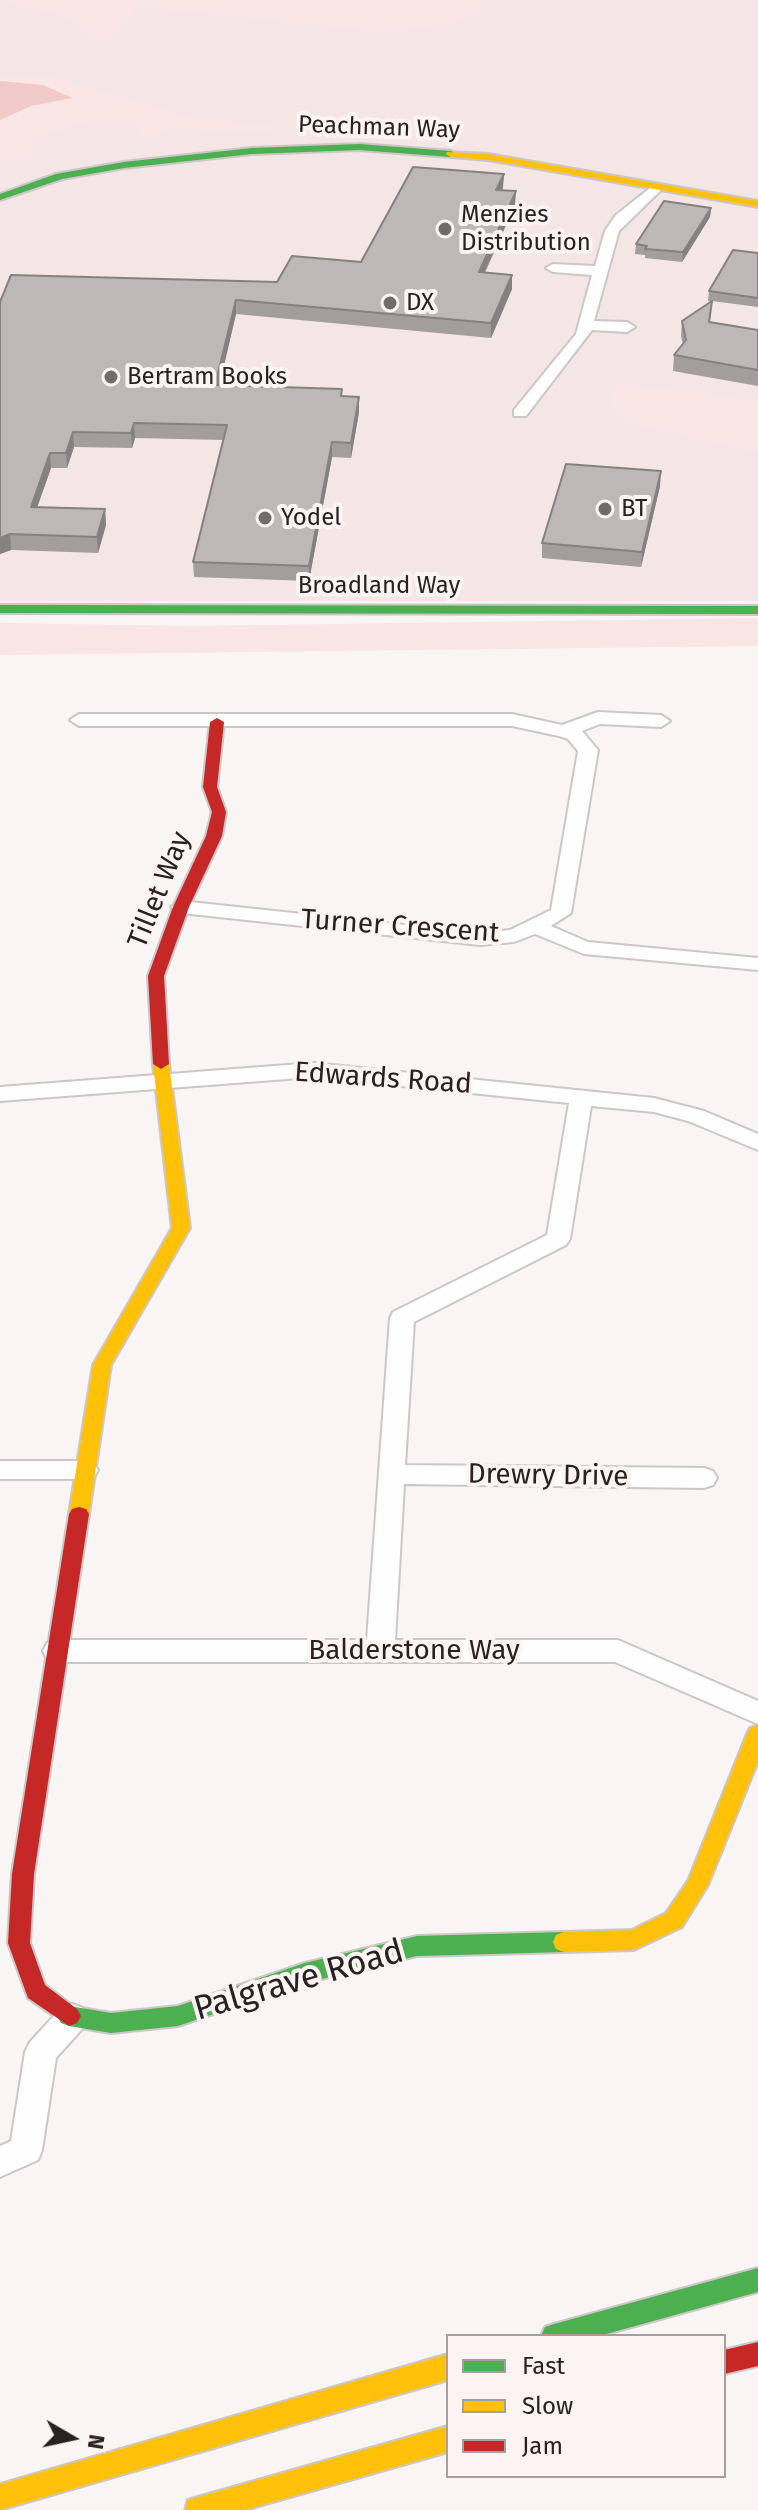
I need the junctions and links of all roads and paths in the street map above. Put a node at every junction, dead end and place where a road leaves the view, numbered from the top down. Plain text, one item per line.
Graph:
1 (655, 188) junction
2 (0, 197) edge
3 (758, 204) edge
4 (553, 268) dead end
5 (601, 271) junction
6 (587, 325) junction
7 (627, 327) dead end
8 (520, 413) dead end
9 (0, 609) edge
10 (758, 610) edge
11 (79, 720) dead end
12 (661, 721) dead end
13 (217, 722) junction
14 (564, 731) junction
15 (181, 907) junction
16 (536, 927) junction
17 (758, 964) edge
18 (164, 1080) junction
19 (0, 1094) edge
20 (581, 1097) junction
21 (758, 1143) edge
22 (0, 1470) edge
23 (85, 1470) junction
24 (393, 1474) junction
25 (704, 1478) dead end
26 (57, 1651) junction
27 (380, 1651) junction
28 (758, 1713) edge
29 (758, 1734) edge
30 (11, 1874) edge
31 (72, 2018) junction
32 (0, 2162) edge
33 (758, 2280) edge
34 (561, 2334) edge
35 (758, 2354) edge
36 (726, 2362) edge
37 (446, 2368) edge
38 (446, 2440) edge
39 (0, 2497) edge
40 (198, 2510) edge

1 - 2 main road, Peachman Way
1 - 3 main road, Peachman Way
1 - 5 street
4 - 5 street
5 - 6 street
6 - 7 street
6 - 8 street
9 - 10 main road, Broadland Way
11 - 13 street
12 - 14 street
13 - 14 street
13 - 15 main road, Tillet Way
14 - 16 street, Turner Crescent
15 - 16 street, Turner Crescent
15 - 18 main road, Tillet Way
16 - 17 street
18 - 19 street, Edwards Road
18 - 20 street, Edwards Road
18 - 23 main road, Palgrave Road
20 - 21 street, Edwards Road
20 - 24 street
22 - 23 street
23 - 26 main road, Palgrave Road
24 - 25 street, Drewry Drive
24 - 27 street
26 - 27 street, Balderstone Way
26 - 30 main road, Palgrave Road
27 - 28 street, Balderstone Way
29 - 31 main road, Palgrave Road
30 - 31 main road, Palgrave Road
31 - 32 street
33 - 34 main road
35 - 36 main road
37 - 39 main road
38 - 40 main road

